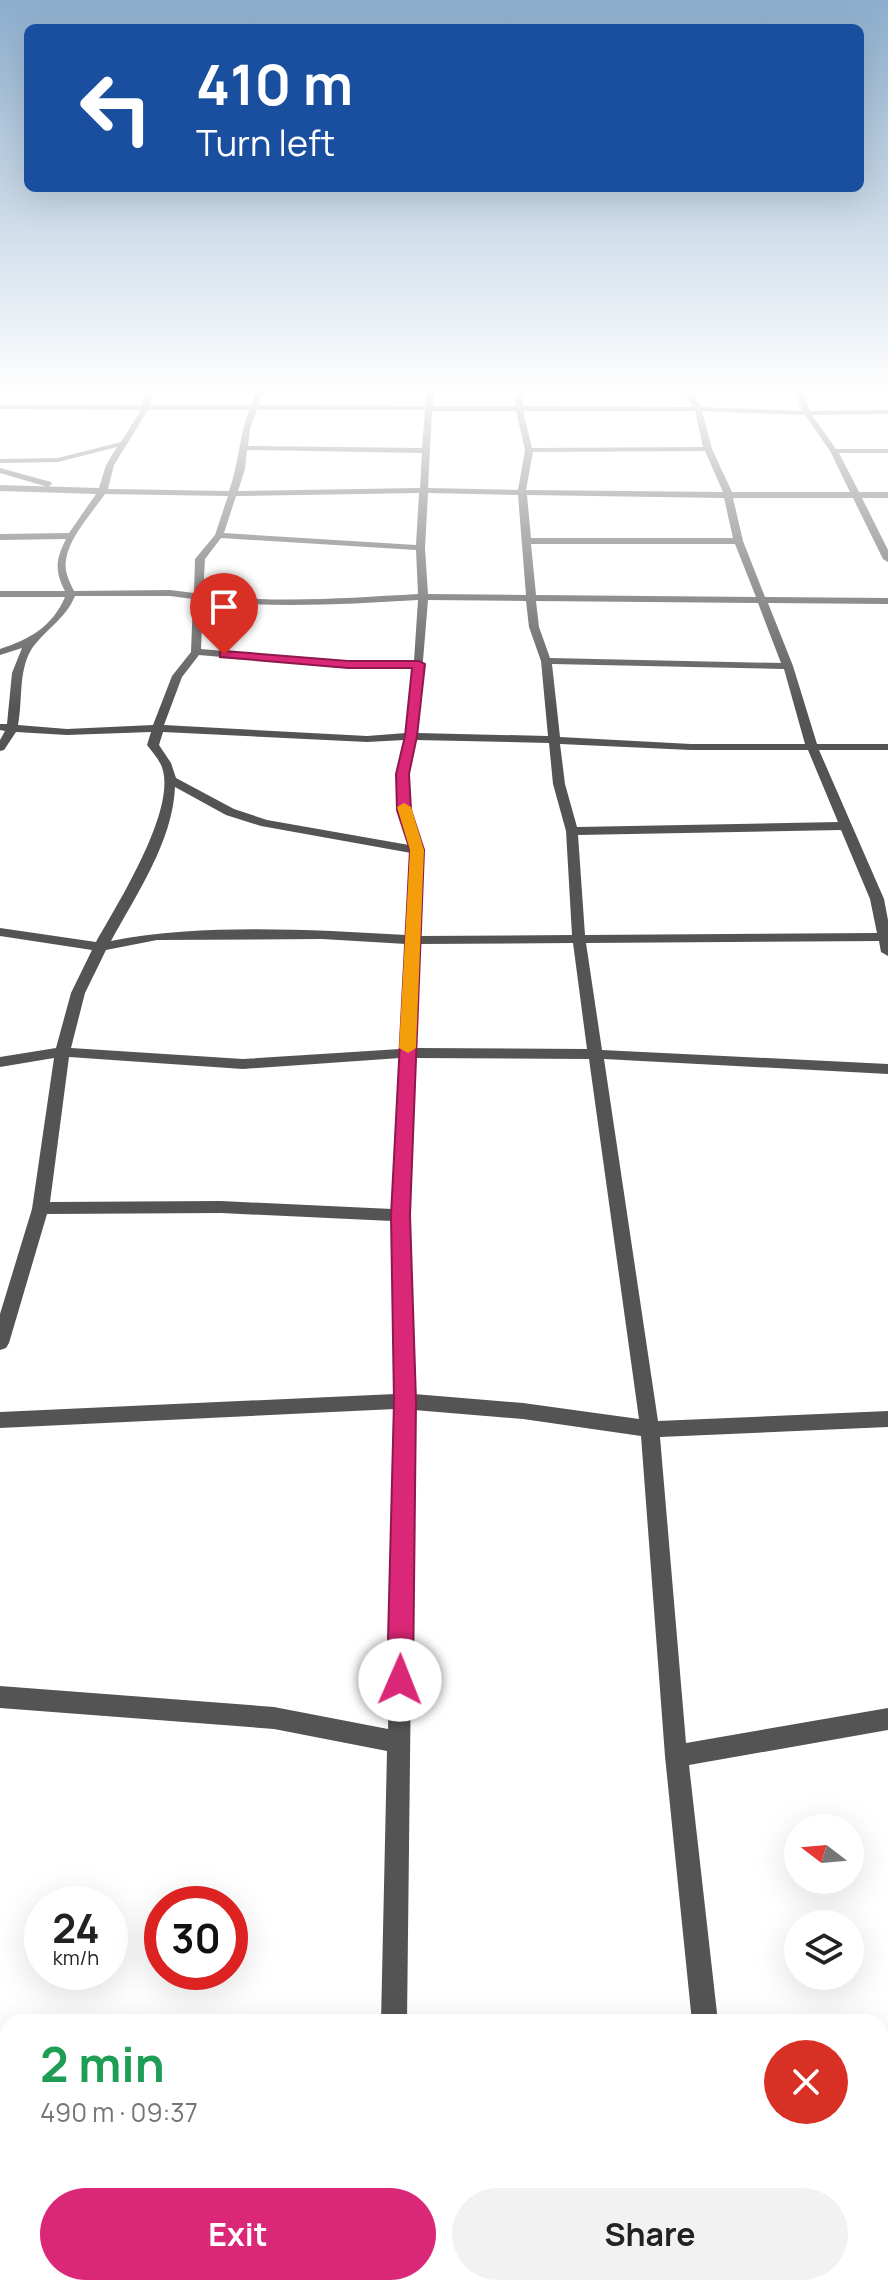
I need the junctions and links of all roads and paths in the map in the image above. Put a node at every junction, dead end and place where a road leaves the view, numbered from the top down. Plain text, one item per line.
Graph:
1 (100, 495) edge
2 (230, 495) edge
3 (424, 495) edge
4 (522, 495) edge
5 (728, 495) edge
6 (855, 495) edge
7 (219, 535) junction
8 (72, 536) junction
9 (0, 537) edge
10 (528, 541) junction
11 (738, 541) junction
12 (420, 548) junction
13 (888, 559) edge
14 (0, 594) edge
15 (71, 594) junction
16 (423, 597) junction
17 (201, 598) junction
18 (531, 598) junction
19 (763, 600) junction
20 (888, 601) edge
21 (29, 643) junction
22 (0, 652) edge
23 (196, 652) junction
24 (546, 661) junction
25 (419, 664) junction
26 (788, 666) junction
27 (5, 728) edge
28 (159, 728) junction
29 (411, 736) junction
30 (555, 740) junction
31 (812, 747) junction
32 (888, 747) edge
33 (0, 748) edge
34 (171, 780) junction
35 (845, 826) junction
36 (572, 831) junction
37 (417, 850) junction
38 (0, 932) edge
39 (884, 933) edge
40 (415, 940) junction
41 (579, 940) junction
42 (99, 947) junction
43 (888, 952) edge
44 (63, 1052) junction
45 (407, 1053) junction
46 (595, 1054) junction
47 (0, 1062) edge
48 (888, 1069) edge
49 (41, 1208) junction
50 (400, 1215) junction
51 (0, 1343) edge
52 (405, 1401) junction
53 (888, 1419) edge
54 (0, 1420) edge
55 (650, 1429) junction
56 (0, 1697) edge
57 (888, 1719) edge
58 (399, 1742) junction
59 (676, 1756) junction
60 (394, 2014) edge
61 (704, 2014) edge

1 - 8 street
2 - 7 street
3 - 12 street
4 - 10 street
5 - 11 street
6 - 13 street
7 - 12 street
7 - 17 street
8 - 9 street
8 - 15 street
10 - 11 street
10 - 18 street
11 - 19 street
12 - 16 street
14 - 15 street
15 - 17 street
15 - 21 street
16 - 17 street
16 - 18 street
16 - 25 street
17 - 23 street
18 - 19 street
18 - 24 street
19 - 20 street
19 - 26 street
21 - 22 street
21 - 27 street
23 - 25 street
23 - 28 street
24 - 26 street
24 - 30 street
25 - 29 street
26 - 31 street
27 - 28 street
27 - 33 street
28 - 29 street
28 - 34 street
29 - 30 street
29 - 37 street
30 - 31 street
30 - 36 street
31 - 32 street
31 - 35 street
34 - 37 street
34 - 42 street
35 - 36 street
35 - 39 street
36 - 41 street
37 - 40 street
38 - 42 street
39 - 41 street
39 - 43 street
40 - 41 street
40 - 42 street
40 - 45 street
41 - 46 street
42 - 44 street
44 - 45 street
44 - 47 street
44 - 49 street
45 - 46 street
45 - 50 street
46 - 48 street
46 - 55 street
49 - 50 street
49 - 51 street
50 - 52 street
52 - 54 street
52 - 55 street
52 - 58 street
53 - 55 street
55 - 59 street
56 - 58 street
57 - 59 street
58 - 60 street
59 - 61 street

